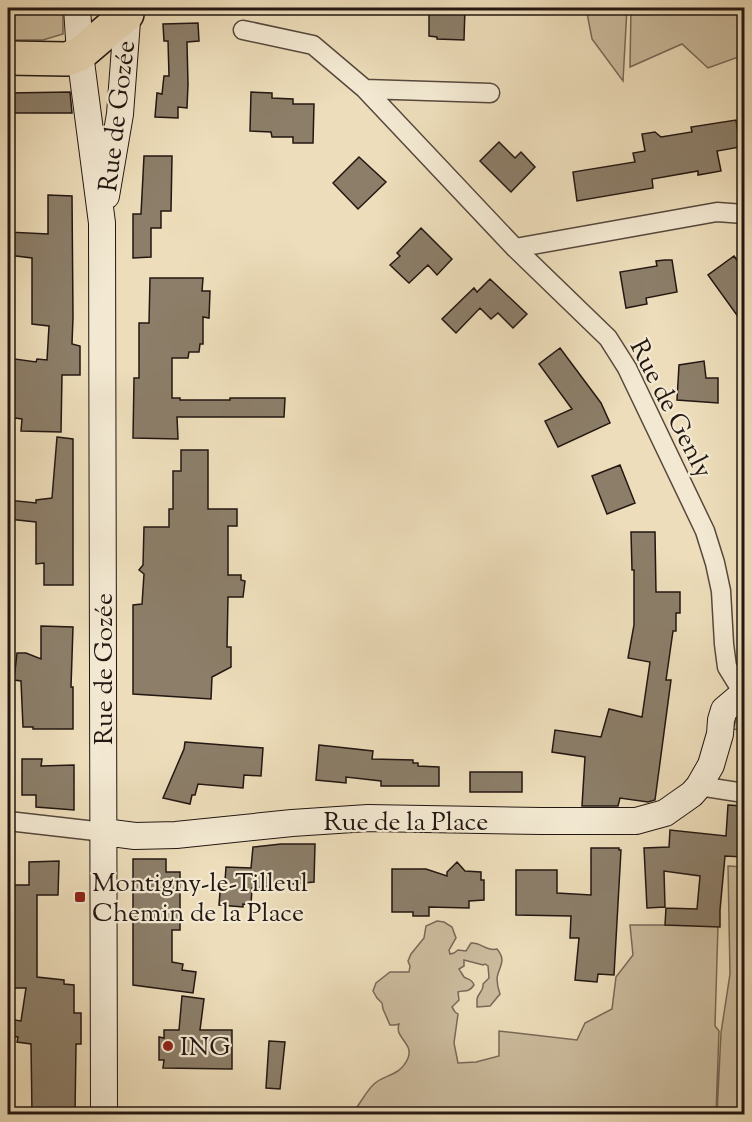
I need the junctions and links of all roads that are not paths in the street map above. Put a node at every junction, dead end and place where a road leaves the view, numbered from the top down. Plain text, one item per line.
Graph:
1 (77, 8) edge
2 (128, 11) edge
3 (243, 30) dead end
4 (80, 54) junction
5 (8, 58) edge
6 (365, 89) junction
7 (490, 93) dead end
8 (744, 214) edge
9 (102, 224) junction
10 (515, 248) junction
11 (744, 693) edge
12 (699, 786) junction
13 (744, 793) edge
14 (8, 821) edge
15 (104, 832) junction
16 (104, 1114) edge

1 - 4 main road, Rue de Gozée
2 - 4 highway
2 - 9 main road, Rue de Gozée
3 - 6 street, Rue de Genly
4 - 5 highway
4 - 9 main road, Rue de Gozée
6 - 7 street
6 - 10 street, Rue de Genly
8 - 10 street
9 - 15 main road, Rue de Gozée
10 - 11 street, Rue de Genly
11 - 12 main road, Rue de la Place
12 - 13 street
12 - 15 main road, Rue de la Place
14 - 15 street
15 - 16 main road, Rue de Gozée

